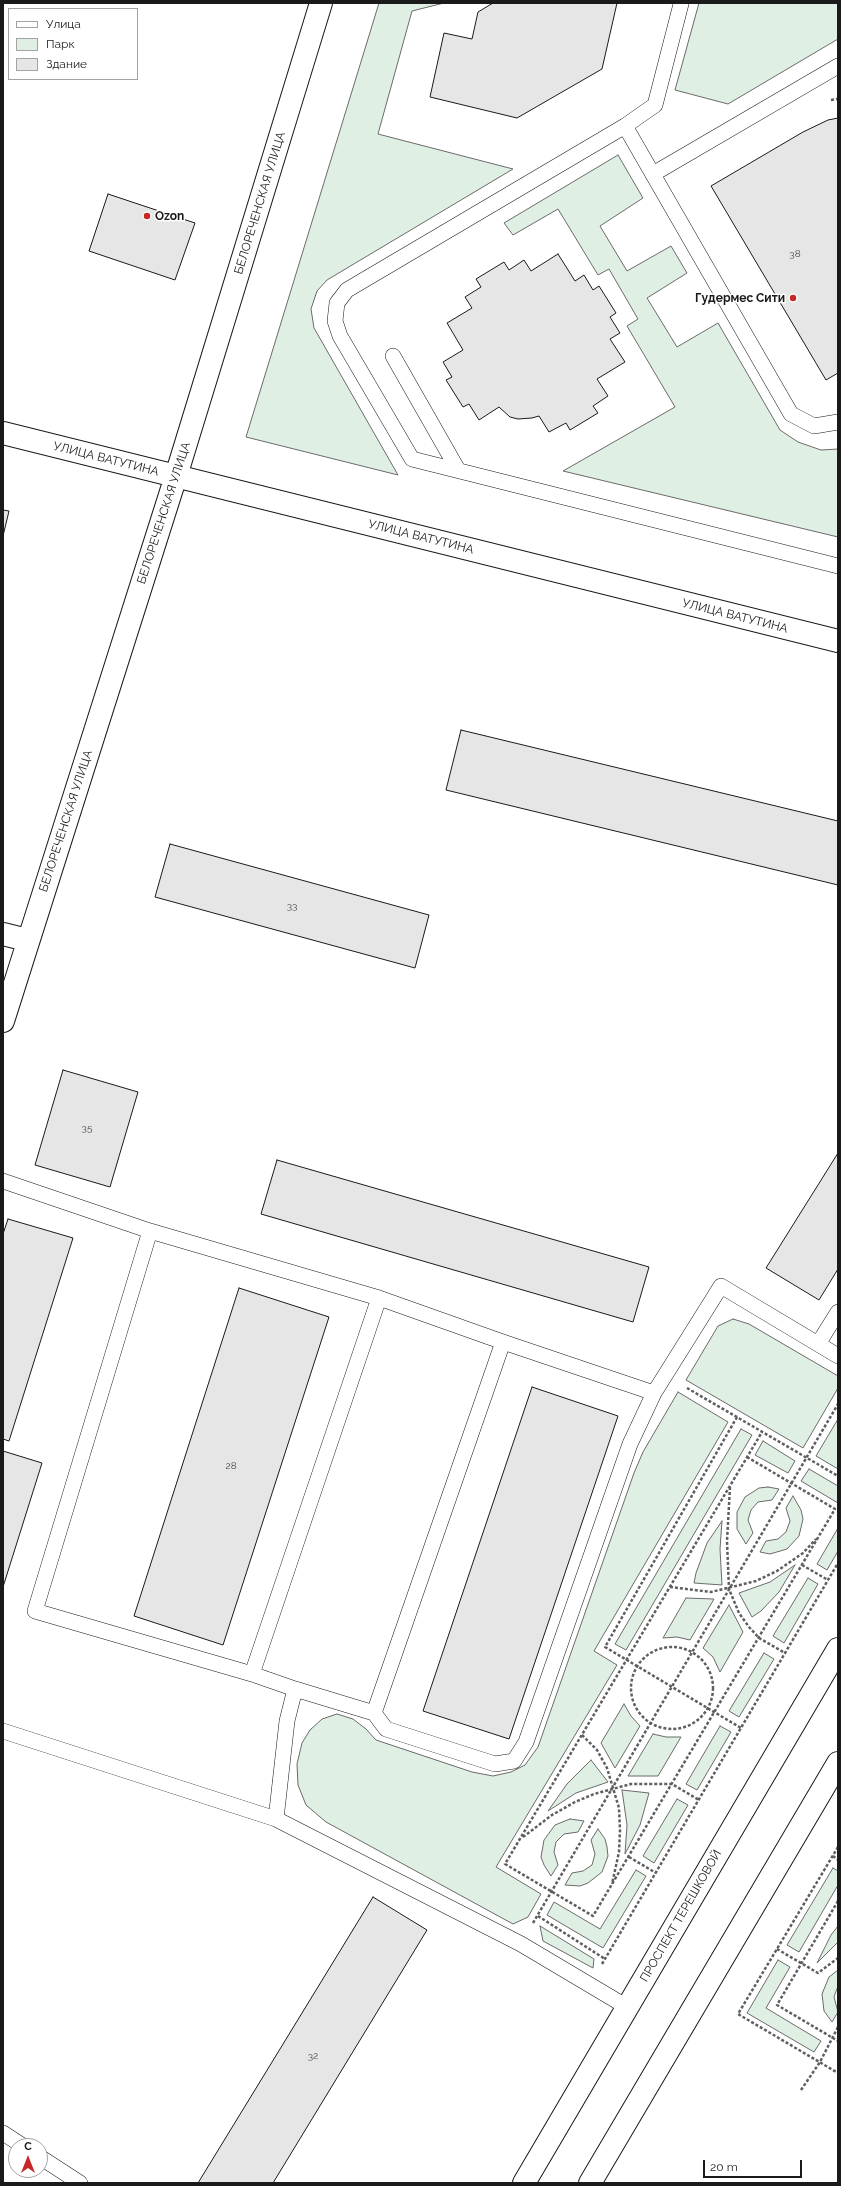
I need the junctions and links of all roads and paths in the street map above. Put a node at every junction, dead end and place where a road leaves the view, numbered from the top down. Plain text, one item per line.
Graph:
1 (321, 3) edge
2 (682, 4) dead end
3 (838, 66) edge
4 (625, 126) junction
5 (653, 174) junction
6 (393, 356) dead end
7 (838, 422) edge
8 (3, 433) edge
9 (458, 470) junction
10 (176, 476) junction
11 (838, 566) edge
12 (838, 641) edge
13 (3, 934) edge
14 (27, 940) junction
15 (3, 1021) edge
16 (3, 1181) edge
17 (150, 1231) junction
18 (379, 1298) junction
19 (838, 1312) edge
20 (503, 1342) junction
21 (818, 1344) junction
22 (838, 1356) edge
23 (666, 1375) junction
24 (654, 1393) junction
25 (838, 1404) edge
26 (737, 1417) junction
27 (762, 1432) junction
28 (747, 1457) junction
29 (807, 1457) junction
30 (838, 1476) edge
31 (791, 1484) junction
32 (731, 1485) junction
33 (819, 1536) junction
34 (838, 1563) edge
35 (802, 1565) junction
36 (828, 1580) junction
37 (670, 1587) junction
38 (729, 1589) junction
39 (759, 1638) junction
40 (838, 1649) edge
41 (693, 1652) junction
42 (785, 1654) junction
43 (627, 1660) junction
44 (638, 1666) junction
45 (252, 1674) junction
46 (672, 1687) junction
47 (295, 1689) junction
48 (709, 1708) junction
49 (715, 1712) junction
50 (374, 1713) junction
51 (651, 1723) junction
52 (741, 1728) junction
53 (3, 1731) edge
54 (582, 1735) junction
55 (838, 1763) edge
56 (672, 1784) junction
57 (613, 1788) junction
58 (699, 1800) junction
59 (276, 1819) junction
60 (521, 1838) junction
61 (838, 1847) edge
62 (833, 1856) junction
63 (629, 1857) junction
64 (838, 1860) edge
65 (656, 1873) junction
66 (611, 1887) junction
67 (552, 1892) junction
68 (838, 1901) edge
69 (538, 1916) junction
70 (521, 1944) junction
71 (777, 1949) junction
72 (838, 1958) edge
73 (606, 1959) junction
74 (801, 1964) junction
75 (590, 1985) junction
76 (628, 2007) junction
77 (838, 2028) edge
78 (832, 2037) junction
79 (838, 2041) edge
80 (820, 2062) junction
81 (838, 2073) edge
82 (801, 2090) dead end
83 (48, 2163) edge
84 (72, 2181) edge
85 (524, 2183) edge
86 (590, 2183) edge

1 - 10 street, БЕЛОРЕЧЕНСКАЯ УЛИЦА
2 - 4 lane
3 - 5 lane
4 - 5 lane
4 - 9 lane
5 - 7 lane
6 - 9 lane
8 - 10 street, УЛИЦА ВАТУТИНА
9 - 11 lane
10 - 12 street, УЛИЦА ВАТУТИНА
10 - 14 street, БЕЛОРЕЧЕНСКАЯ УЛИЦА
13 - 14 street
14 - 15 street, БЕЛОРЕЧЕНСКАЯ УЛИЦА
16 - 17 lane
17 - 18 lane
17 - 45 lane
18 - 20 lane
18 - 45 lane
19 - 21 lane
20 - 24 lane
20 - 50 lane
21 - 22 lane
21 - 23 lane
23 - 24 lane
23 - 26 path
24 - 50 lane
25 - 29 path
26 - 27 path
26 - 43 path
27 - 28 path
27 - 29 path
28 - 31 path
28 - 32 path
29 - 30 path
29 - 31 path
31 - 33 path
31 - 38 path
32 - 37 path
32 - 38 path
33 - 35 path
33 - 38 path
34 - 36 path
35 - 36 path
35 - 39 path
36 - 42 path
37 - 38 path
37 - 43 path
38 - 39 path
38 - 41 path
39 - 42 path
39 - 49 path
40 - 76 street, ПРОСПЕКТ ТЕРЕШКОВОЙ
41 - 44 path
41 - 46 path
41 - 48 path
42 - 52 path
43 - 44 path
43 - 54 path
44 - 46 path
44 - 51 path
45 - 47 lane
46 - 48 path
46 - 51 path
47 - 50 lane
47 - 59 lane
48 - 49 path
48 - 51 path
49 - 52 path
49 - 56 path
51 - 57 path
52 - 58 path
53 - 59 lane
54 - 57 path
54 - 60 path
55 - 86 street
56 - 57 path
56 - 58 path
56 - 63 path
57 - 60 path
57 - 66 path
57 - 67 path
58 - 65 path
59 - 70 lane
60 - 67 path
61 - 62 path
62 - 64 path
62 - 71 path
63 - 65 path
63 - 66 path
65 - 73 path
66 - 67 path
67 - 69 path
68 - 74 path
69 - 70 path
69 - 73 path
70 - 75 lane
71 - 74 path
71 - 80 path
72 - 74 path
73 - 75 path
74 - 78 path
75 - 76 lane
76 - 85 street, ПРОСПЕКТ ТЕРЕШКОВОЙ
77 - 78 path
78 - 79 path
78 - 80 path
80 - 81 path
80 - 82 path
83 - 84 lane

